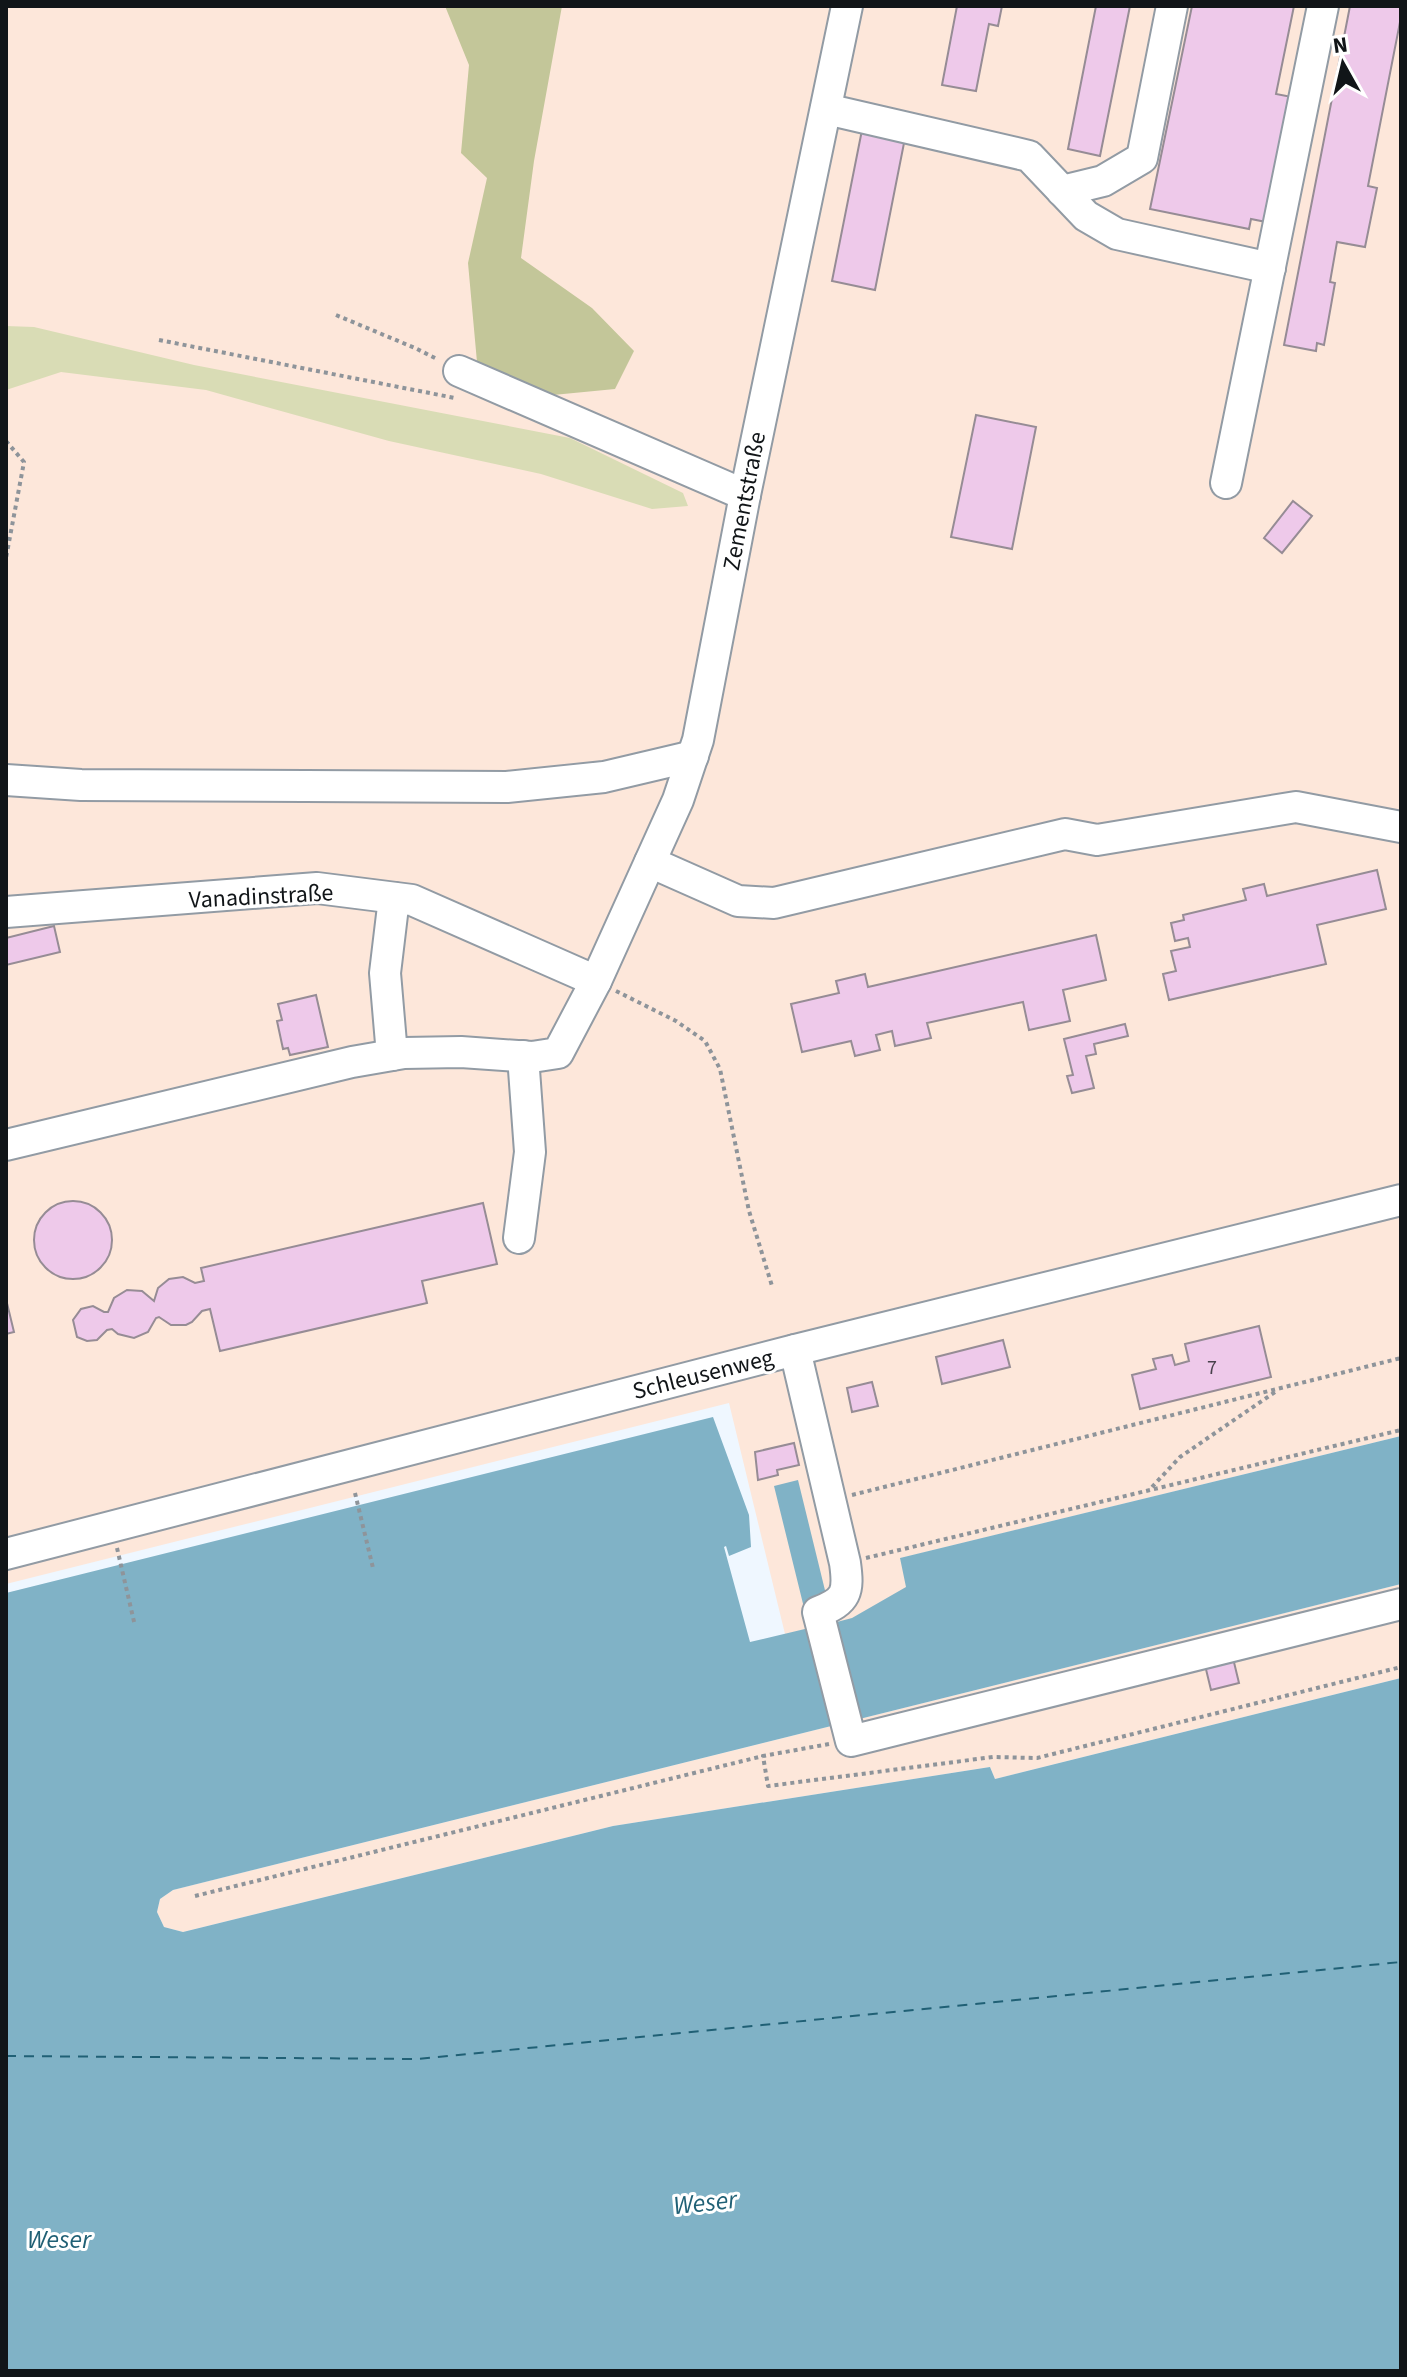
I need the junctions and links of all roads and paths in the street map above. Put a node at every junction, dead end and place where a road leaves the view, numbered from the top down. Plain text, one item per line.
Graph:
1 (847, 6) edge
2 (1172, 6) edge
3 (1323, 6) edge
4 (826, 109) junction
5 (1062, 191) junction
6 (1270, 268) junction
7 (336, 315) dead end
8 (159, 340) dead end
9 (457, 385) junction
10 (6, 441) edge
11 (1226, 483) dead end
12 (745, 495) junction
13 (6, 558) edge
14 (693, 756) junction
15 (6, 780) edge
16 (1401, 827) edge
17 (650, 862) junction
18 (394, 898) junction
19 (6, 912) edge
20 (596, 981) junction
21 (392, 1055) junction
22 (523, 1056) junction
23 (6, 1145) edge
24 (1401, 1200) edge
25 (519, 1238) dead end
26 (772, 1286) dead end
27 (795, 1350) junction
28 (1401, 1358) edge
29 (1280, 1389) junction
30 (1401, 1430) edge
31 (1150, 1489) junction
32 (355, 1493) dead end
33 (831, 1500) junction
34 (115, 1542) dead end
35 (6, 1554) edge
36 (845, 1563) junction
37 (373, 1568) dead end
38 (1401, 1604) edge
39 (135, 1626) dead end
40 (1401, 1667) edge
41 (849, 1731) junction
42 (763, 1756) junction
43 (195, 1896) dead end

1 - 4 street, Zementstraße
2 - 5 street
3 - 6 street
4 - 5 street
4 - 12 street, Zementstraße
5 - 6 street
6 - 11 street
7 - 9 path
8 - 9 path
9 - 12 street
10 - 13 path
12 - 14 street, Zementstraße
14 - 15 street
14 - 17 street, Zementstraße
16 - 17 street
17 - 20 street, Zementstraße
18 - 19 street, Vanadinstraße
18 - 20 street, Vanadinstraße
18 - 21 street
20 - 22 street, Zementstraße
20 - 26 path
21 - 22 street
21 - 23 street
22 - 25 street
24 - 27 street, Schleusenweg
27 - 33 street
27 - 35 street, Schleusenweg
28 - 29 path
29 - 31 path
29 - 33 path
30 - 31 path
31 - 36 path
32 - 37 path
33 - 36 street
34 - 39 path
36 - 41 street
38 - 41 street
40 - 42 path
41 - 42 path
42 - 43 path

